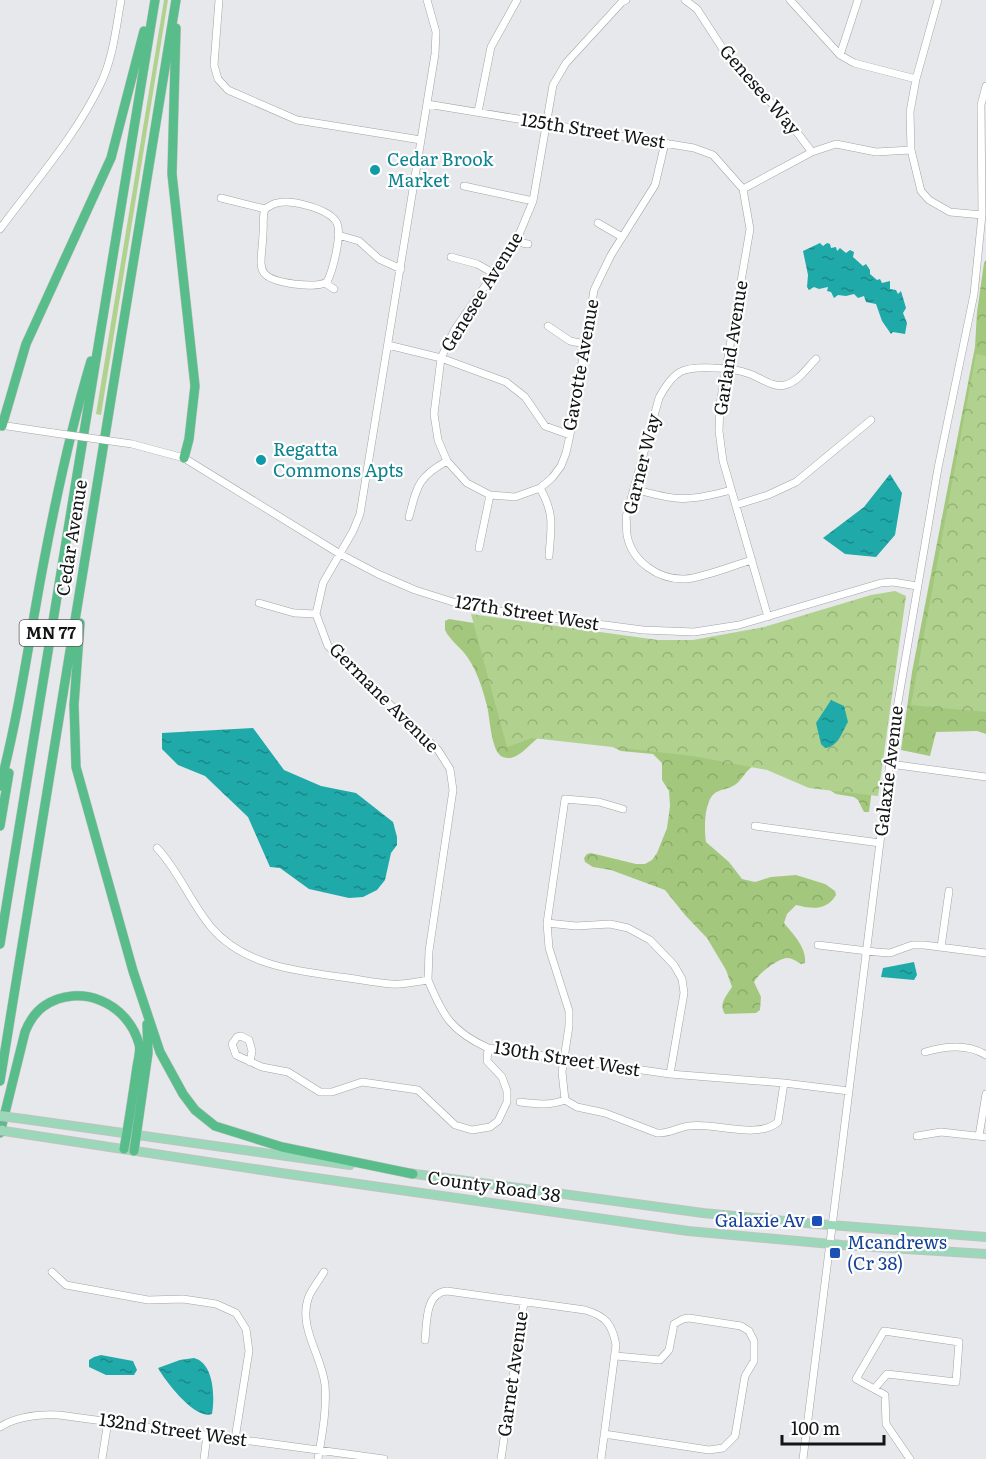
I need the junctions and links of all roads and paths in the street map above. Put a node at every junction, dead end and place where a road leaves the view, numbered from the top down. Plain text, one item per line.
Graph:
1 (121, 0) edge
2 (154, 0) edge
3 (176, 0) edge
4 (219, 0) edge
5 (427, 0) edge
6 (517, 0) edge
7 (626, 0) edge
8 (685, 0) edge
9 (790, 0) edge
10 (858, 0) edge
11 (938, 0) edge
12 (840, 55) junction
13 (916, 79) junction
14 (986, 86) edge
15 (427, 104) junction
16 (478, 112) junction
17 (546, 123) junction
18 (421, 140) junction
19 (665, 143) junction
20 (911, 150) junction
21 (812, 152) junction
22 (464, 186) dead end
23 (743, 189) junction
24 (221, 198) dead end
25 (533, 201) junction
26 (265, 209) junction
27 (982, 215) junction
28 (598, 223) dead end
29 (0, 229) edge
30 (338, 235) junction
31 (622, 237) junction
32 (516, 242) junction
33 (528, 244) dead end
34 (451, 257) dead end
35 (401, 269) junction
36 (495, 274) junction
37 (325, 283) junction
38 (334, 289) dead end
39 (102, 322) junction
40 (548, 326) dead end
41 (585, 344) junction
42 (388, 345) junction
43 (441, 358) junction
44 (816, 359) dead end
45 (725, 368) junction
46 (871, 420) dead end
47 (1, 426) edge
48 (570, 435) junction
49 (184, 458) junction
50 (447, 461) junction
51 (540, 488) junction
52 (634, 489) junction
53 (731, 490) junction
54 (490, 495) junction
55 (736, 505) junction
56 (409, 517) dead end
57 (479, 548) dead end
58 (340, 554) junction
59 (549, 556) dead end
60 (85, 560) junction
61 (752, 560) junction
62 (917, 586) junction
63 (259, 603) dead end
64 (316, 614) junction
65 (768, 616) junction
66 (14, 734) junction
67 (890, 764) junction
68 (986, 777) edge
69 (0, 786) edge
70 (623, 809) dead end
71 (0, 826) edge
72 (754, 826) dead end
73 (880, 843) junction
74 (157, 848) dead end
75 (949, 891) dead end
76 (547, 923) junction
77 (0, 944) edge
78 (818, 945) dead end
79 (941, 947) junction
80 (866, 951) junction
81 (986, 953) edge
82 (428, 980) junction
83 (147, 1012) junction
84 (488, 1048) junction
85 (925, 1052) dead end
86 (986, 1055) edge
87 (563, 1060) junction
88 (250, 1062) dead end
89 (670, 1074) junction
90 (0, 1081) edge
91 (784, 1083) junction
92 (849, 1091) junction
93 (986, 1094) edge
94 (565, 1100) junction
95 (520, 1102) dead end
96 (0, 1116) edge
97 (0, 1131) edge
98 (132, 1134) junction
99 (917, 1136) dead end
100 (983, 1137) edge
101 (129, 1150) junction
102 (413, 1174) junction
103 (832, 1225) junction
104 (986, 1237) edge
105 (830, 1244) junction
106 (986, 1254) edge
107 (52, 1272) dead end
108 (324, 1272) dead end
109 (524, 1302) junction
110 (425, 1340) dead end
111 (616, 1356) junction
112 (875, 1388) junction
113 (108, 1421) junction
114 (0, 1427) edge
115 (604, 1434) junction
116 (207, 1435) junction
117 (236, 1439) junction
118 (320, 1450) junction
119 (102, 1459) edge
120 (204, 1459) edge
121 (318, 1459) edge
122 (384, 1459) edge
123 (501, 1459) edge
124 (601, 1459) edge
125 (802, 1459) edge
126 (910, 1459) edge

1 - 29 street
2 - 39 highway, Cedar Avenue / MN 77
2 - 47 highway
3 - 49 highway
3 - 60 highway, Cedar Avenue / MN 77
4 - 18 street
5 - 15 street
6 - 16 street
7 - 17 street
8 - 21 street, Genesee Way
9 - 12 street
10 - 12 street
11 - 13 street
12 - 13 street
13 - 20 street
14 - 27 street, Galaxie Avenue
15 - 16 street, 125th Street West
15 - 18 street
16 - 17 street, 125th Street West
17 - 19 street, 125th Street West
17 - 25 street, Genesee Avenue
18 - 35 street
19 - 23 street, 125th Street West
19 - 31 street, Gavotte Avenue
20 - 21 street
20 - 27 street
21 - 23 street
22 - 25 street
23 - 45 street, Garland Avenue
24 - 26 street
25 - 32 street, Genesee Avenue
26 - 30 street
26 - 37 street
27 - 62 street, Galaxie Avenue
28 - 31 street
30 - 35 street
30 - 37 street
31 - 41 street, Gavotte Avenue
32 - 33 street
32 - 36 street, Genesee Avenue
34 - 36 street
35 - 42 street
36 - 43 street, Genesee Avenue
37 - 38 street
39 - 66 highway
39 - 77 highway, Cedar Avenue / MN 77
40 - 41 street
41 - 48 street, Gavotte Avenue
42 - 43 street
42 - 58 street
43 - 48 street
43 - 50 street, Genesee Avenue
44 - 45 street, Garner Way
45 - 52 street, Garner Way
45 - 53 street, Garland Avenue
46 - 55 street
47 - 49 street, 127th Street West, bridge
48 - 51 street, Gavotte Avenue
49 - 58 street, 127th Street West
50 - 54 street
50 - 56 street
51 - 54 street
51 - 59 street
52 - 53 street
52 - 61 street, Garner Way
53 - 55 street, Garland Avenue
54 - 57 street
55 - 61 street, Garland Avenue
58 - 64 street
58 - 65 street, 127th Street West
60 - 83 highway
60 - 90 highway, Cedar Avenue / MN 77
61 - 65 street, Garland Avenue
62 - 65 street, 127th Street West
62 - 67 street, Galaxie Avenue
63 - 64 street
64 - 82 street, Germane Avenue
66 - 69 highway
66 - 71 highway
67 - 68 street
67 - 73 street, Galaxie Avenue
70 - 76 street
72 - 73 street
73 - 80 street, Galaxie Avenue
74 - 82 street
75 - 79 street
76 - 87 street
76 - 89 street
78 - 80 street
79 - 80 street
79 - 81 street
80 - 92 street, Galaxie Avenue
82 - 84 street, 130th Street West
83 - 98 highway
83 - 102 highway
84 - 87 street, 130th Street West
84 - 88 street
85 - 86 street
87 - 89 street, 130th Street West
87 - 94 street
89 - 91 street, 130th Street West
91 - 92 street, 130th Street West
91 - 94 street
92 - 103 street, Galaxie Avenue
93 - 100 street
94 - 95 street
96 - 98 main road, County Road 38, bridge
97 - 98 highway
97 - 101 main road, County Road 38
98 - 101 highway
98 - 102 main road, County Road 38
99 - 100 street
101 - 105 main road, County Road 38
102 - 103 main road, County Road 38
103 - 104 main road, County Road 38
103 - 105 street, Galaxie Avenue
105 - 106 main road, County Road 38
105 - 125 street, Galaxie Avenue
107 - 117 street
108 - 118 street
109 - 110 street
109 - 111 street, Garnet Avenue
109 - 123 street, Garnet Avenue
111 - 115 street, Garnet Avenue
111 - 115 street
112 - 112 street
112 - 126 street
113 - 114 street, 132nd Street West
113 - 116 street, 132nd Street West
113 - 119 street
115 - 124 street, Garnet Avenue
116 - 117 street, 132nd Street West
116 - 120 street
117 - 118 street, 132nd Street West
118 - 121 street
118 - 122 street, 132nd Street West

